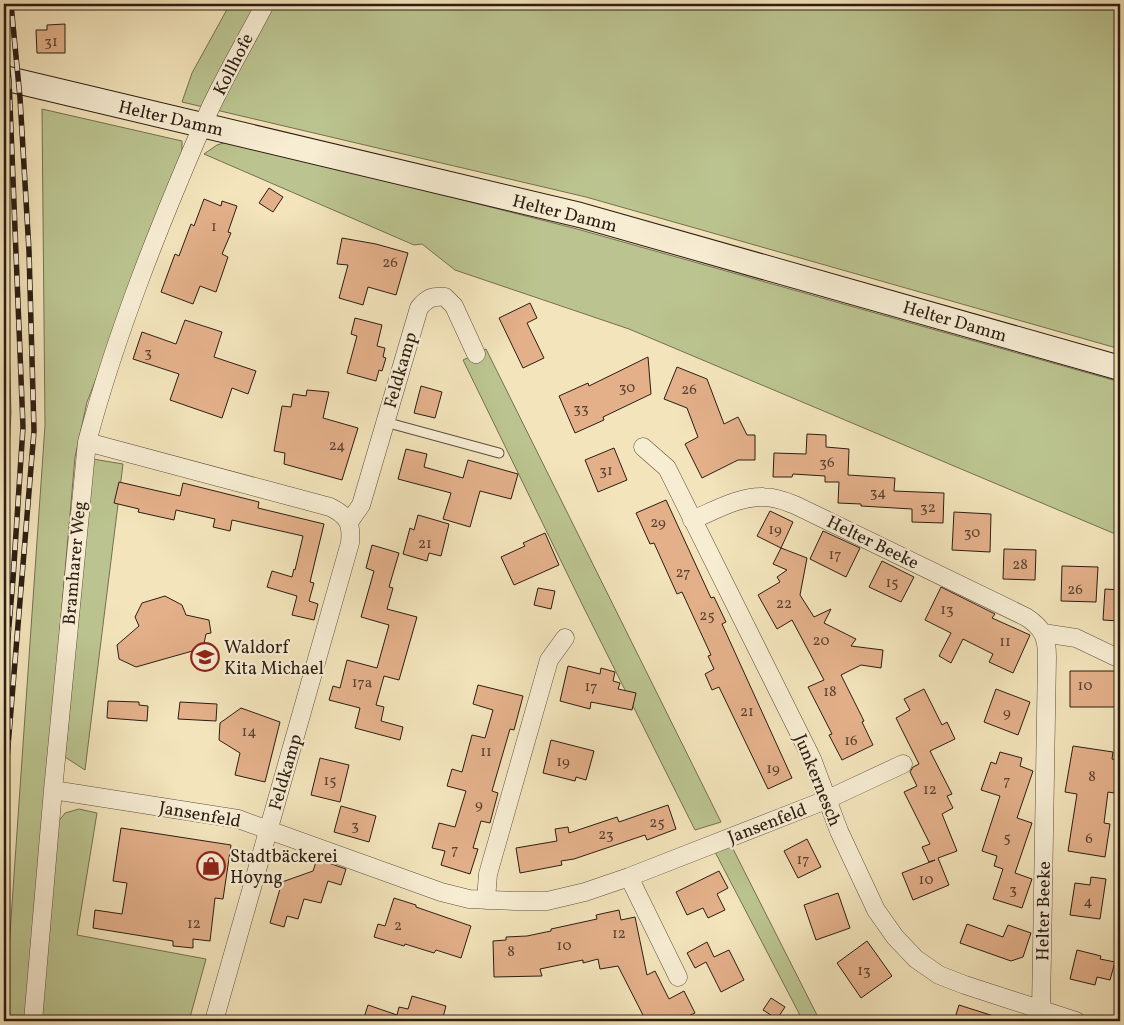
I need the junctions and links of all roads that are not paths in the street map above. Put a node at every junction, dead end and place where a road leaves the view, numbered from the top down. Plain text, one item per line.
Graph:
1 (265, 4) edge
2 (4, 78) edge
3 (203, 125) junction
4 (476, 354) dead end
5 (1120, 368) edge
6 (385, 422) junction
7 (87, 442) junction
8 (643, 447) dead end
9 (498, 453) dead end
10 (692, 520) junction
11 (349, 522) junction
12 (1043, 633) junction
13 (565, 638) dead end
14 (1120, 659) edge
15 (903, 764) dead end
16 (53, 790) junction
17 (826, 800) junction
18 (268, 828) junction
19 (629, 877) junction
20 (486, 900) junction
21 (678, 978) dead end
22 (1041, 1010) junction
23 (33, 1021) edge
24 (214, 1021) edge
25 (1076, 1021) edge

1 - 3 street, Kollhofe
2 - 3 street, Helter Damm
3 - 5 street, Helter Damm
3 - 7 street, Bramharer Weg
4 - 6 street, Feldkamp
6 - 9 lane
6 - 11 street, Feldkamp
7 - 11 street
7 - 16 street, Bramharer Weg
8 - 10 street, Junkernesch
10 - 12 street, Helter Beeke
10 - 17 street, Junkernesch
11 - 18 street, Feldkamp
12 - 14 street
12 - 22 street, Helter Beeke
13 - 20 street
15 - 17 street, Jansenfeld
16 - 18 street, Jansenfeld
16 - 23 street, Bramharer Weg
17 - 19 street, Jansenfeld
17 - 22 street, Junkernesch
18 - 20 street, Jansenfeld
18 - 24 street, Feldkamp
19 - 20 street, Jansenfeld
19 - 21 street
22 - 25 street, Junkernesch

